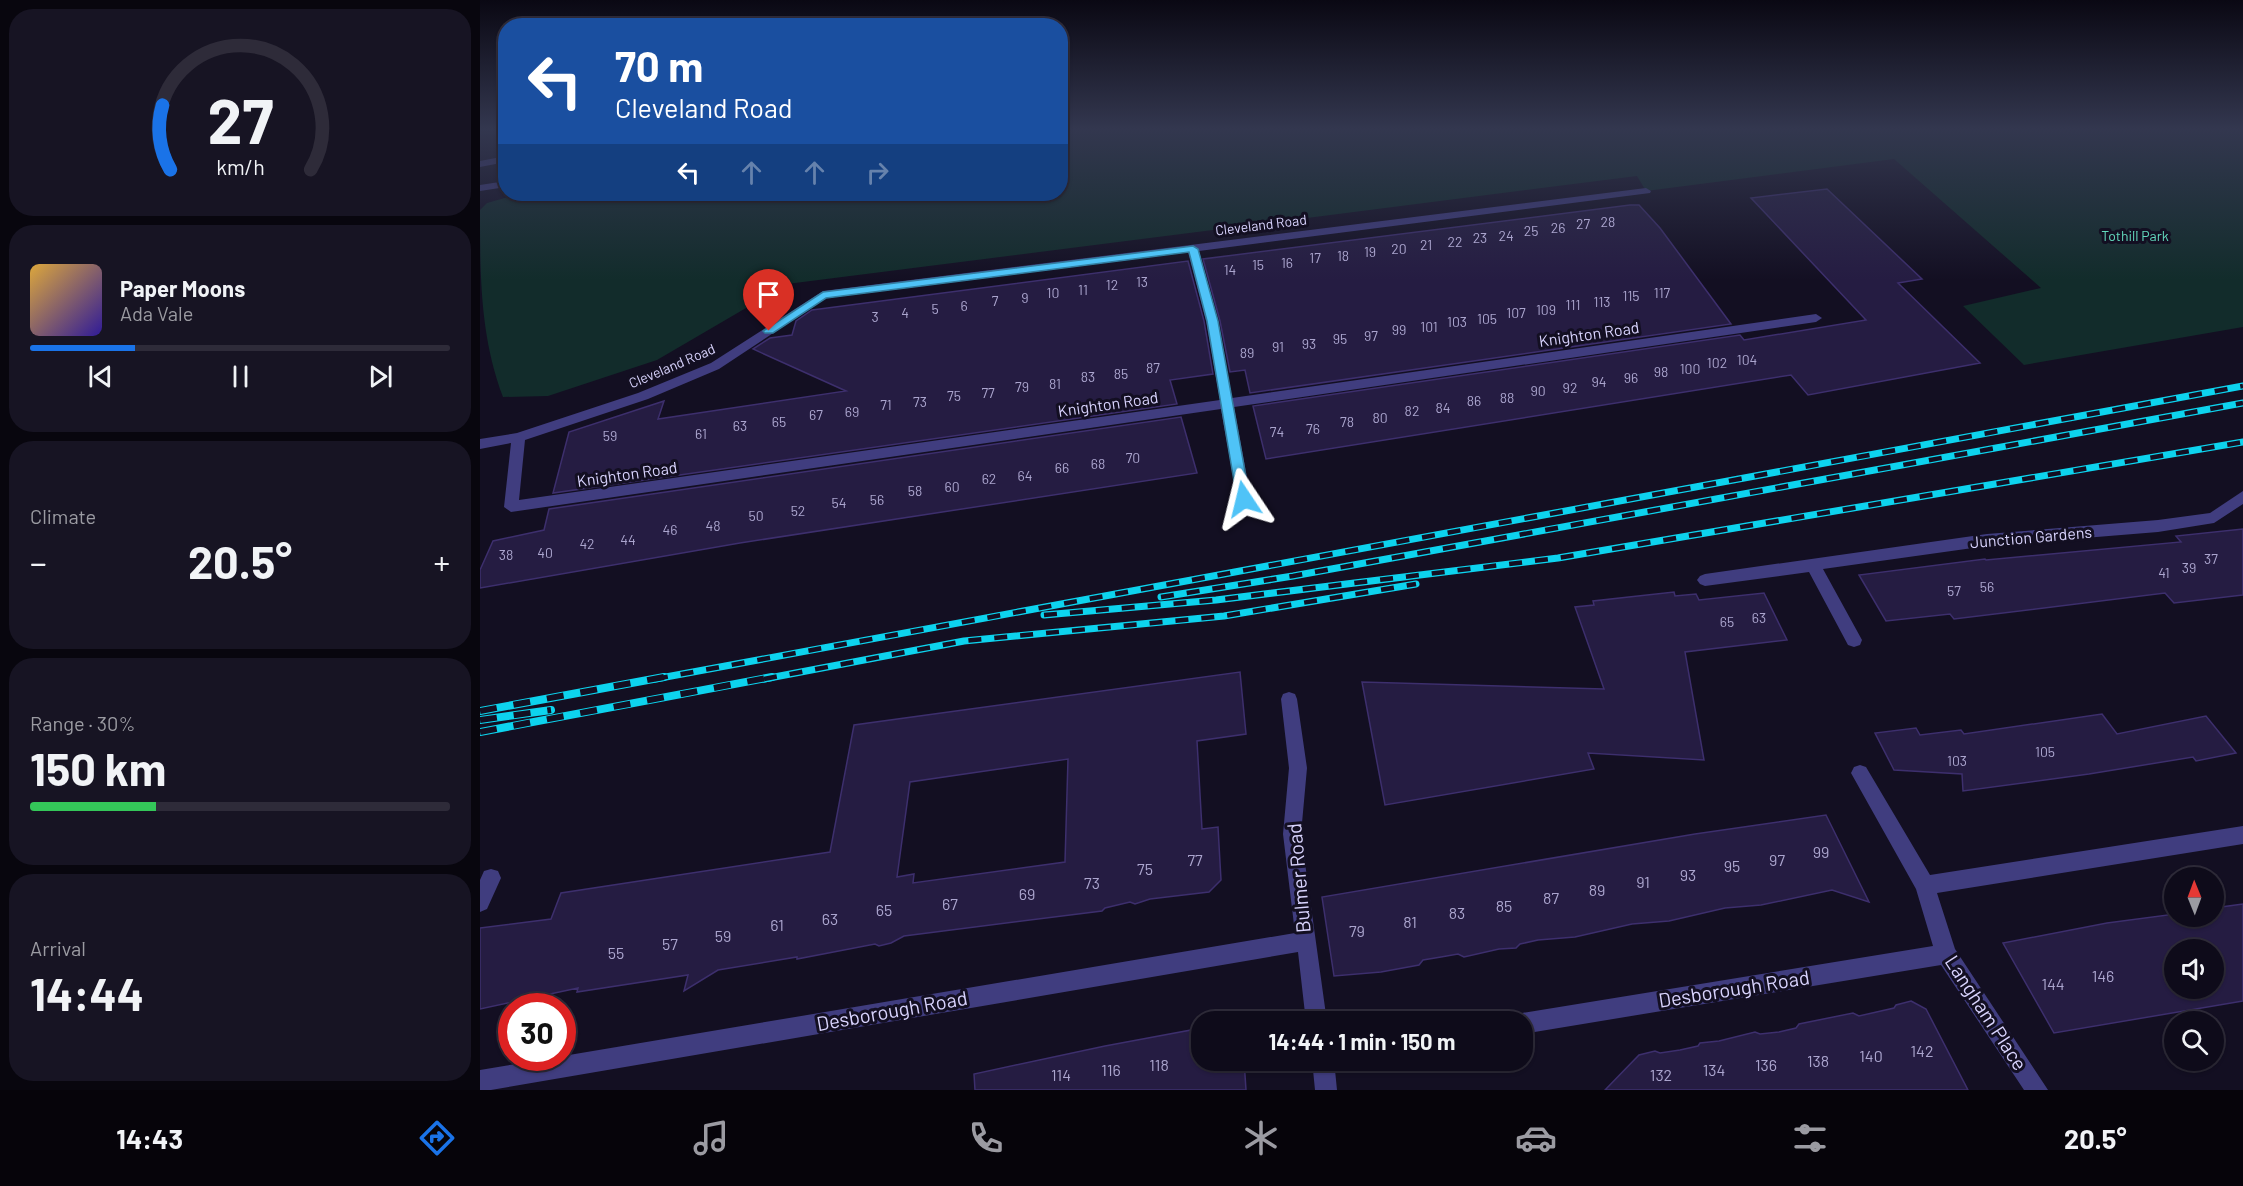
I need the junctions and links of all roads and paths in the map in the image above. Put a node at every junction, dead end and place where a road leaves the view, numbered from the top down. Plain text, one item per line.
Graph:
1 (498, 185) edge
2 (480, 188) edge
3 (1646, 191) dead end
4 (1193, 249) junction
5 (1816, 318) dead end
6 (1228, 403) junction
7 (518, 437) junction
8 (480, 444) edge
9 (2243, 496) edge
10 (1244, 499) dead end
11 (1813, 565) junction
12 (1706, 580) dead end
13 (1854, 640) dead end
14 (1289, 699) dead end
15 (1860, 773) dead end
16 (2243, 835) edge
17 (491, 878) dead end
18 (1924, 885) junction
19 (480, 902) edge
20 (1305, 941) junction
21 (1946, 954) junction
22 (1315, 1011) edge
23 (1533, 1022) edge
24 (1324, 1071) edge
25 (480, 1081) edge
26 (1326, 1090) edge
27 (2037, 1090) edge

1 - 2 street
3 - 4 street, Cleveland Road
4 - 6 street
4 - 7 street, Cleveland Road
5 - 6 street, Knighton Road
6 - 7 street, Knighton Road
6 - 10 street
7 - 8 street
9 - 11 street, Junction Gardens
11 - 12 street, Junction Gardens
11 - 13 street
14 - 20 street, Bulmer Road
15 - 18 street, Langham Place
16 - 18 street
17 - 19 street
18 - 21 street, Langham Place
20 - 22 street, Bulmer Road
20 - 25 street, Desborough Road
21 - 23 street, Desborough Road
21 - 27 street, Langham Place
24 - 26 street

